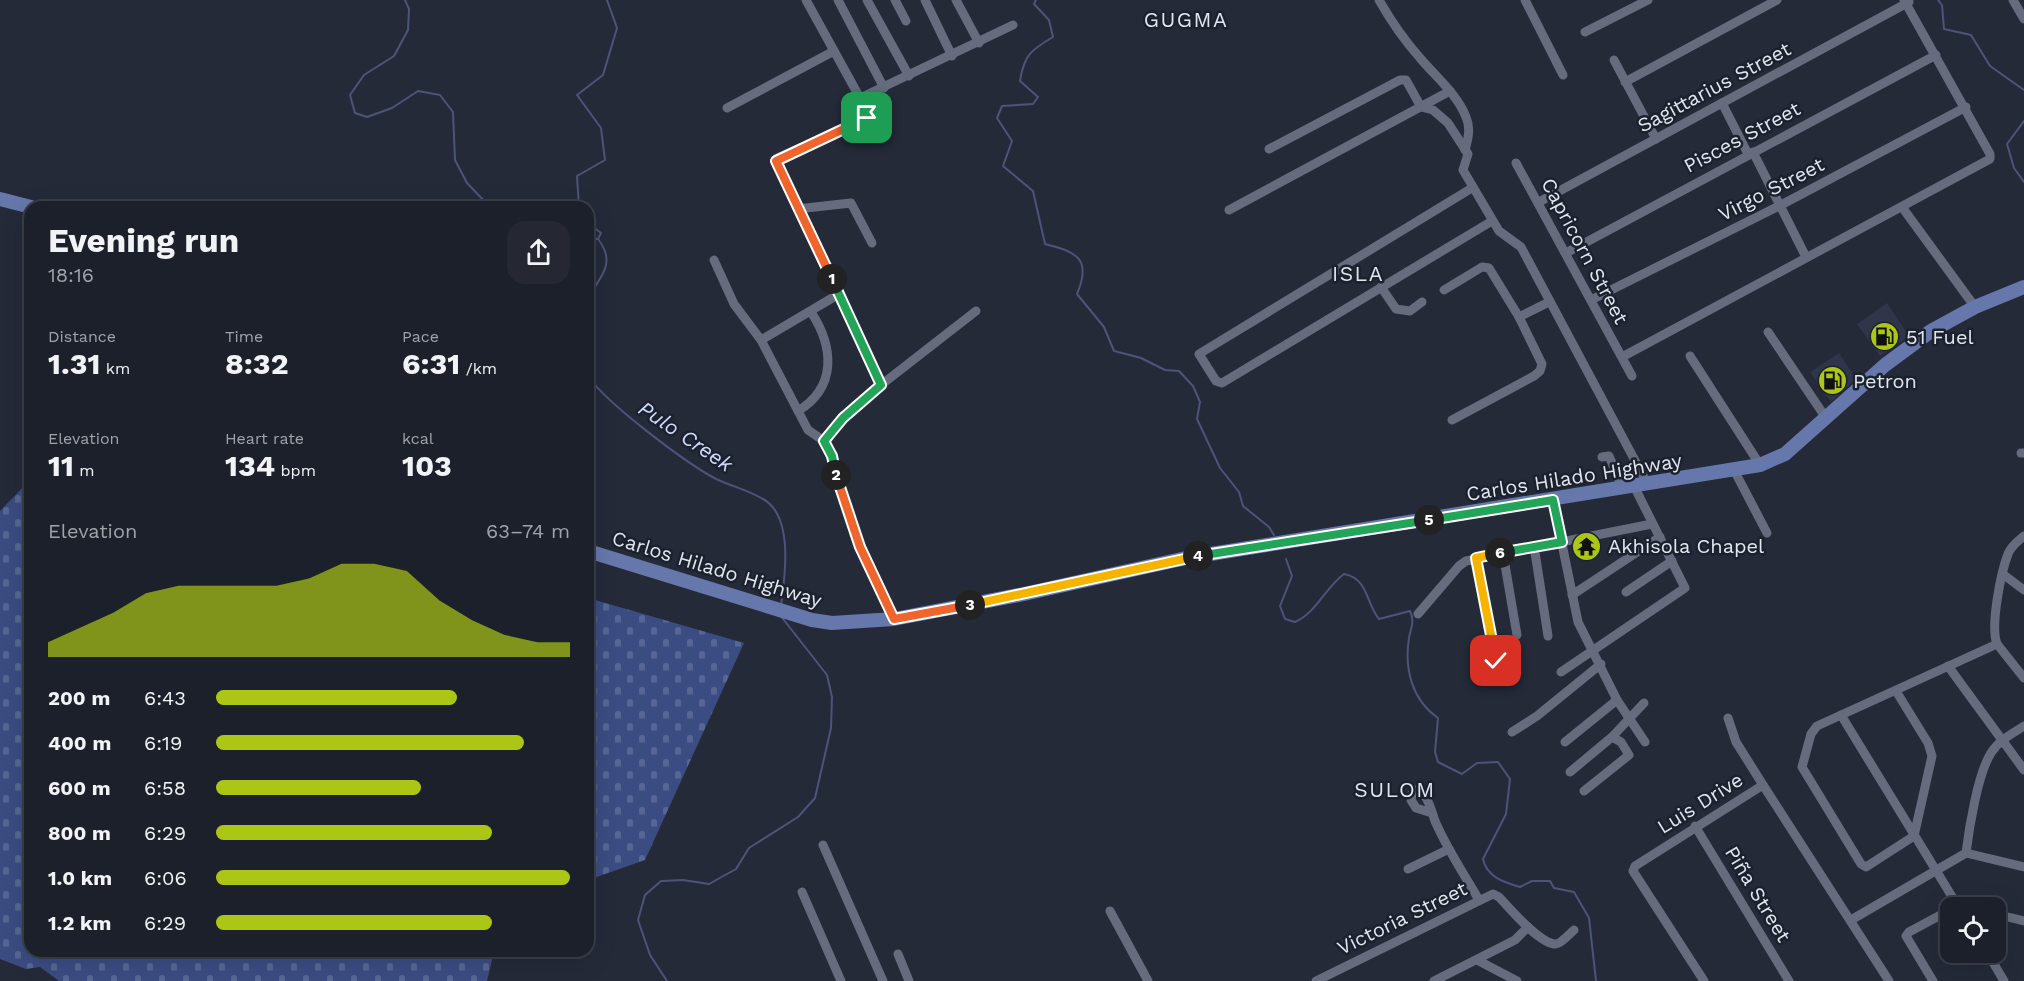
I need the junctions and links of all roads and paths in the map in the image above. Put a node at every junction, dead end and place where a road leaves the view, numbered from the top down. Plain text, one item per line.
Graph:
1 (806, 0) edge
2 (838, 0) edge
3 (867, 0) edge
4 (895, 0) edge
5 (925, 0) edge
6 (956, 0) edge
7 (1379, 0) edge
8 (1525, 0) edge
9 (1624, 0) edge
10 (1648, 0) edge
11 (1777, 0) edge
12 (2013, 0) edge
13 (1907, 1) edge
14 (1629, 10) junction
15 (2024, 19) edge
16 (906, 21) dead end
17 (1013, 25) dead end
18 (1585, 32) dead end
19 (979, 43) junction
20 (834, 51) junction
21 (1936, 55) junction
22 (952, 56) junction
23 (1614, 60) dead end
24 (1563, 75) dead end
25 (909, 76) junction
26 (1625, 82) junction
27 (884, 88) junction
28 (1450, 91) junction
29 (860, 98) junction
30 (1722, 103) junction
31 (1421, 107) junction
32 (1966, 107) junction
33 (727, 108) dead end
34 (1656, 139) junction
35 (1269, 149) dead end
36 (1466, 150) junction
37 (1751, 153) junction
38 (1516, 163) dead end
39 (1472, 188) junction
40 (0, 199) edge
41 (1539, 202) junction
42 (24, 205) edge
43 (1781, 205) junction
44 (1902, 207) junction
45 (797, 209) junction
46 (1229, 210) dead end
47 (1492, 221) junction
48 (872, 243) dead end
49 (1566, 253) junction
50 (1806, 257) junction
51 (714, 260) dead end
52 (1381, 287) junction
53 (1443, 290) dead end
54 (2023, 290) edge
55 (839, 294) junction
56 (1592, 300) junction
57 (1422, 302) dead end
58 (1549, 302) junction
59 (1975, 307) junction
60 (976, 311) dead end
61 (811, 312) junction
62 (1519, 317) junction
63 (1768, 332) dead end
64 (761, 340) junction
65 (1690, 356) dead end
66 (1622, 357) junction
67 (1632, 376) dead end
68 (881, 385) junction
69 (798, 411) junction
70 (1826, 418) junction
71 (1452, 420) dead end
72 (824, 441) junction
73 (1602, 457) dead end
74 (1760, 465) junction
75 (1734, 470) junction
76 (1634, 485) junction
77 (1553, 500) junction
78 (1652, 524) junction
79 (1767, 533) dead end
80 (2024, 536) edge
81 (1660, 537) junction
82 (1562, 542) junction
83 (1534, 546) junction
84 (594, 553) edge
85 (1503, 553) junction
86 (1476, 558) junction
87 (1672, 561) junction
88 (2004, 574) junction
89 (2024, 590) edge
90 (1626, 592) dead end
91 (1572, 595) junction
92 (1418, 614) dead end
93 (894, 619) junction
94 (1517, 635) dead end
95 (1548, 636) dead end
96 (1997, 644) junction
97 (1594, 651) junction
98 (1600, 664) junction
99 (1948, 666) junction
100 (1561, 672) dead end
101 (1502, 677) dead end
102 (2024, 678) edge
103 (1896, 691) junction
104 (1617, 700) junction
105 (1644, 703) dead end
106 (1841, 715) junction
107 (1629, 717) junction
108 (1728, 718) dead end
109 (2024, 726) edge
110 (1512, 732) dead end
111 (1612, 737) junction
112 (2004, 739) junction
113 (1565, 742) dead end
114 (1645, 742) dead end
115 (2024, 770) edge
116 (1570, 772) dead end
117 (1763, 785) junction
118 (1584, 791) dead end
119 (1432, 813) dead end
120 (1695, 826) junction
121 (1914, 836) junction
122 (823, 845) dead end
123 (1449, 849) junction
124 (1966, 853) junction
125 (2024, 867) edge
126 (1408, 869) dead end
127 (1935, 870) junction
128 (802, 892) dead end
129 (1951, 897) edge
130 (1479, 900) junction
131 (1110, 911) dead end
132 (1940, 916) edge
133 (2006, 917) edge
134 (1851, 920) junction
135 (2024, 921) edge
136 (1528, 927) junction
137 (1574, 930) dead end
138 (898, 954) dead end
139 (1477, 960) junction
140 (1993, 963) edge
141 (840, 979) edge
142 (829, 981) edge
143 (884, 981) edge
144 (909, 981) edge
145 (1148, 981) edge
146 (1316, 981) edge
147 (1434, 981) edge
148 (1518, 981) edge
149 (1704, 981) edge
150 (1790, 981) edge
151 (1889, 981) edge
152 (1933, 981) edge
153 (2004, 981) edge

1 - 20 street
2 - 27 street
3 - 25 street
4 - 16 street
5 - 22 street
6 - 19 street
7 - 28 street
8 - 24 street
9 - 14 street
10 - 14 street
11 - 26 street
12 - 15 street
13 - 21 street
13 - 30 street, Sagittarius Street
14 - 18 street
17 - 19 street
19 - 22 street
20 - 29 street
20 - 33 street
21 - 32 street
21 - 37 street, Pisces Street
22 - 25 street
23 - 26 street
25 - 27 street
26 - 34 street
27 - 29 street
28 - 31 street
28 - 36 street
29 - 45 street
30 - 34 street, Sagittarius Street
30 - 37 street
31 - 35 street
31 - 36 street
31 - 46 street
32 - 43 street, Virgo Street
32 - 44 street
34 - 41 street, Sagittarius Street
36 - 39 street
37 - 43 street
37 - 49 street, Pisces Street
38 - 41 street, Capricorn Street
39 - 47 street
39 - 52 street
40 - 42 main road
41 - 49 street, Capricorn Street
43 - 50 street
43 - 56 street, Virgo Street
44 - 50 street
44 - 59 street
45 - 48 street
45 - 55 street
47 - 52 street
47 - 58 street
49 - 56 street, Capricorn Street
50 - 66 street
51 - 64 street
52 - 57 street
53 - 62 street
54 - 59 main road, Carlos Hilado Highway
55 - 61 street
55 - 68 street
56 - 66 street, Capricorn Street
58 - 62 street
58 - 76 street
59 - 70 main road, Carlos Hilado Highway
60 - 68 street
61 - 64 street
61 - 69 street
62 - 71 street
63 - 70 street
64 - 69 street
65 - 74 street
66 - 67 street, Capricorn Street
68 - 72 street
69 - 72 street
70 - 74 main road, Carlos Hilado Highway
72 - 93 street
73 - 76 street
74 - 75 main road, Carlos Hilado Highway
75 - 76 main road, Carlos Hilado Highway
75 - 79 street
76 - 77 main road, Carlos Hilado Highway
76 - 78 street
77 - 82 street
77 - 93 main road, Carlos Hilado Highway
78 - 81 street
78 - 82 street
80 - 88 street
81 - 87 street
81 - 91 street
82 - 83 street
82 - 91 street
83 - 85 street
83 - 95 street
84 - 93 main road, Carlos Hilado Highway
85 - 86 street
85 - 94 street
86 - 92 street
86 - 101 street
87 - 90 street
87 - 97 street
88 - 89 street
88 - 96 street
91 - 97 street
96 - 99 street
96 - 102 street
97 - 98 street
97 - 100 street
98 - 104 street
98 - 110 street
99 - 103 street
99 - 112 street
103 - 106 street
103 - 121 street
104 - 107 street
104 - 113 street
105 - 107 street
106 - 121 street
106 - 121 street
107 - 111 street
107 - 114 street
108 - 117 street
109 - 112 street
111 - 116 street
111 - 118 street
112 - 115 street
112 - 124 street
117 - 120 street, Luis Drive
117 - 134 street, Luis Drive
119 - 123 street
120 - 149 street, Luis Drive
120 - 150 street, Piña Street
121 - 127 street
122 - 143 street
123 - 126 street
123 - 130 street
124 - 125 street
124 - 127 street
127 - 129 street
127 - 134 street
128 - 141 street
130 - 136 street, Victoria Street
130 - 146 street, Victoria Street
131 - 145 street
132 - 152 street
133 - 135 street
134 - 151 street, Luis Drive
136 - 137 street
136 - 139 street
138 - 144 street
139 - 147 street
139 - 148 street
140 - 153 street
141 - 142 street

